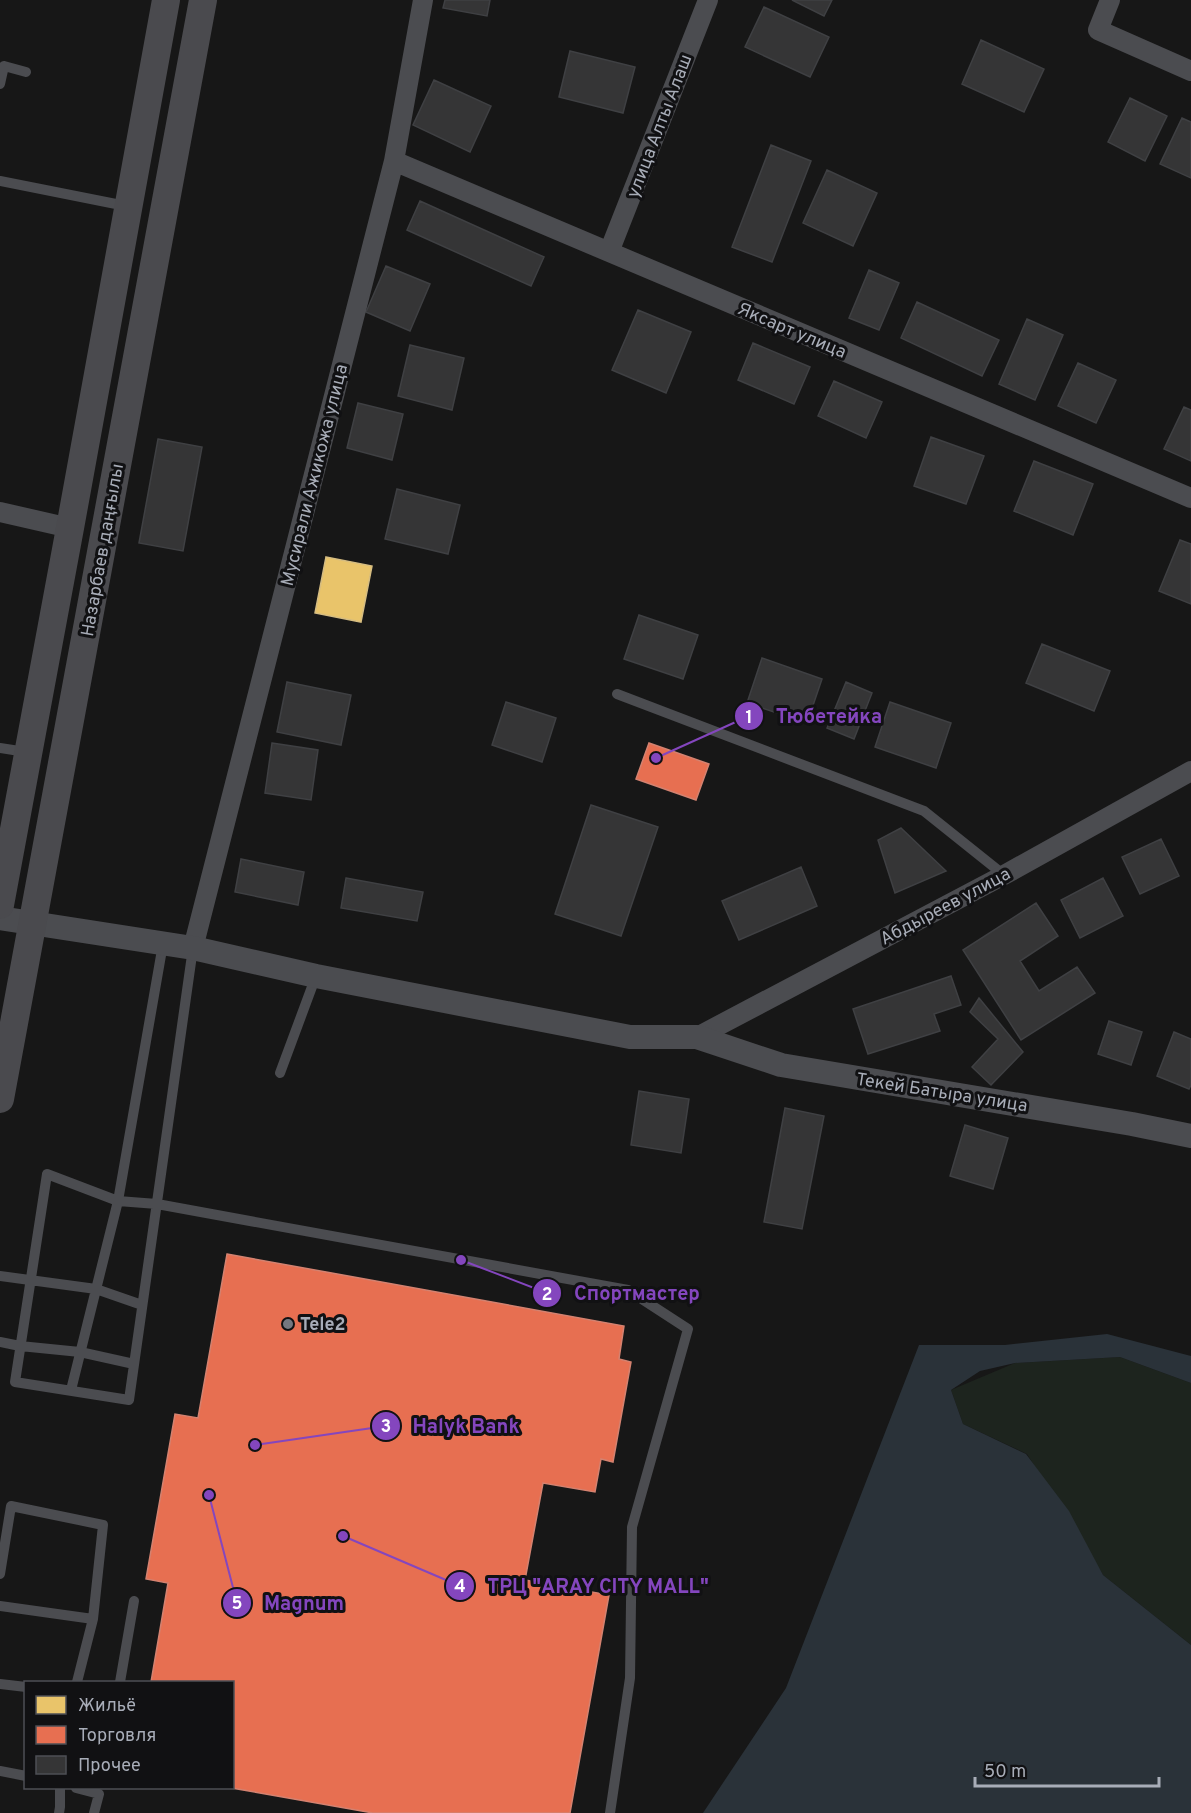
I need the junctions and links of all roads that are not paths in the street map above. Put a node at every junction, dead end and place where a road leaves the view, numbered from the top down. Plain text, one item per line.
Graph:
1 (166, 0) edge
2 (203, 0) edge
3 (423, 0) edge
4 (708, 0) edge
5 (1110, 0) edge
6 (1191, 71) edge
7 (26, 72) dead end
8 (0, 84) edge
9 (394, 161) junction
10 (0, 181) edge
11 (128, 206) junction
12 (609, 252) junction
13 (1191, 498) edge
14 (0, 512) edge
15 (70, 528) junction
16 (617, 694) dead end
17 (14, 750) edge
18 (1191, 771) edge
19 (1004, 875) junction
20 (0, 905) edge
21 (0, 918) edge
22 (33, 923) junction
23 (164, 944) junction
24 (193, 948) junction
25 (316, 976) junction
26 (697, 1037) junction
27 (280, 1073) dead end
28 (0, 1099) edge
29 (1191, 1136) edge
30 (118, 1201) junction
31 (157, 1204) junction
32 (0, 1276) edge
33 (31, 1281) junction
34 (96, 1289) junction
35 (142, 1305) junction
36 (0, 1342) edge
37 (20, 1346) junction
38 (80, 1352) junction
39 (134, 1364) junction
40 (71, 1390) junction
41 (0, 1574) edge
42 (134, 1601) dead end
43 (0, 1606) edge
44 (93, 1619) junction
45 (78, 1681) edge
46 (120, 1681) edge
47 (0, 1684) edge
48 (24, 1687) edge
49 (0, 1771) edge
50 (24, 1776) edge
51 (60, 1789) edge
52 (84, 1789) edge
53 (100, 1791) edge
54 (59, 1813) edge
55 (94, 1813) edge
56 (609, 1813) edge

1 - 11 main road, Назарбаев даңғылы
2 - 22 main road, Назарбаев даңғылы
3 - 9 street, Мусирали Ажикожа улица
4 - 12 street, улица Алты Алаш
5 - 6 street
7 - 8 lane
9 - 12 street, Яксарт улица
9 - 24 street, Мусирали Ажикожа улица
10 - 11 lane
11 - 15 main road, Назарбаев даңғылы
12 - 13 street, Яксарт улица
14 - 15 street
15 - 17 main road, Назарбаев даңғылы
16 - 19 lane
17 - 20 main road, Назарбаев даңғылы
18 - 19 street, Абдыреев улица
19 - 26 street, Абдыреев улица
21 - 22 street, Текей Батыра улица
22 - 23 street, Текей Батыра улица
22 - 28 main road, Назарбаев даңғылы
23 - 24 street, Текей Батыра улица
23 - 30 lane
24 - 25 street, Текей Батыра улица
24 - 31 lane
25 - 26 street, Текей Батыра улица
25 - 27 lane
26 - 29 street, Текей Батыра улица
30 - 31 lane
30 - 33 lane
30 - 34 lane
31 - 35 lane
31 - 56 lane
32 - 33 lane
33 - 34 lane
33 - 37 lane
34 - 35 lane
34 - 38 lane
35 - 39 lane
36 - 37 lane
37 - 38 lane
37 - 40 lane
38 - 39 lane
38 - 40 lane
39 - 40 lane
41 - 44 lane
42 - 46 lane
43 - 44 lane
44 - 45 lane
47 - 48 lane
49 - 50 lane
51 - 54 lane
52 - 53 lane
53 - 55 lane

